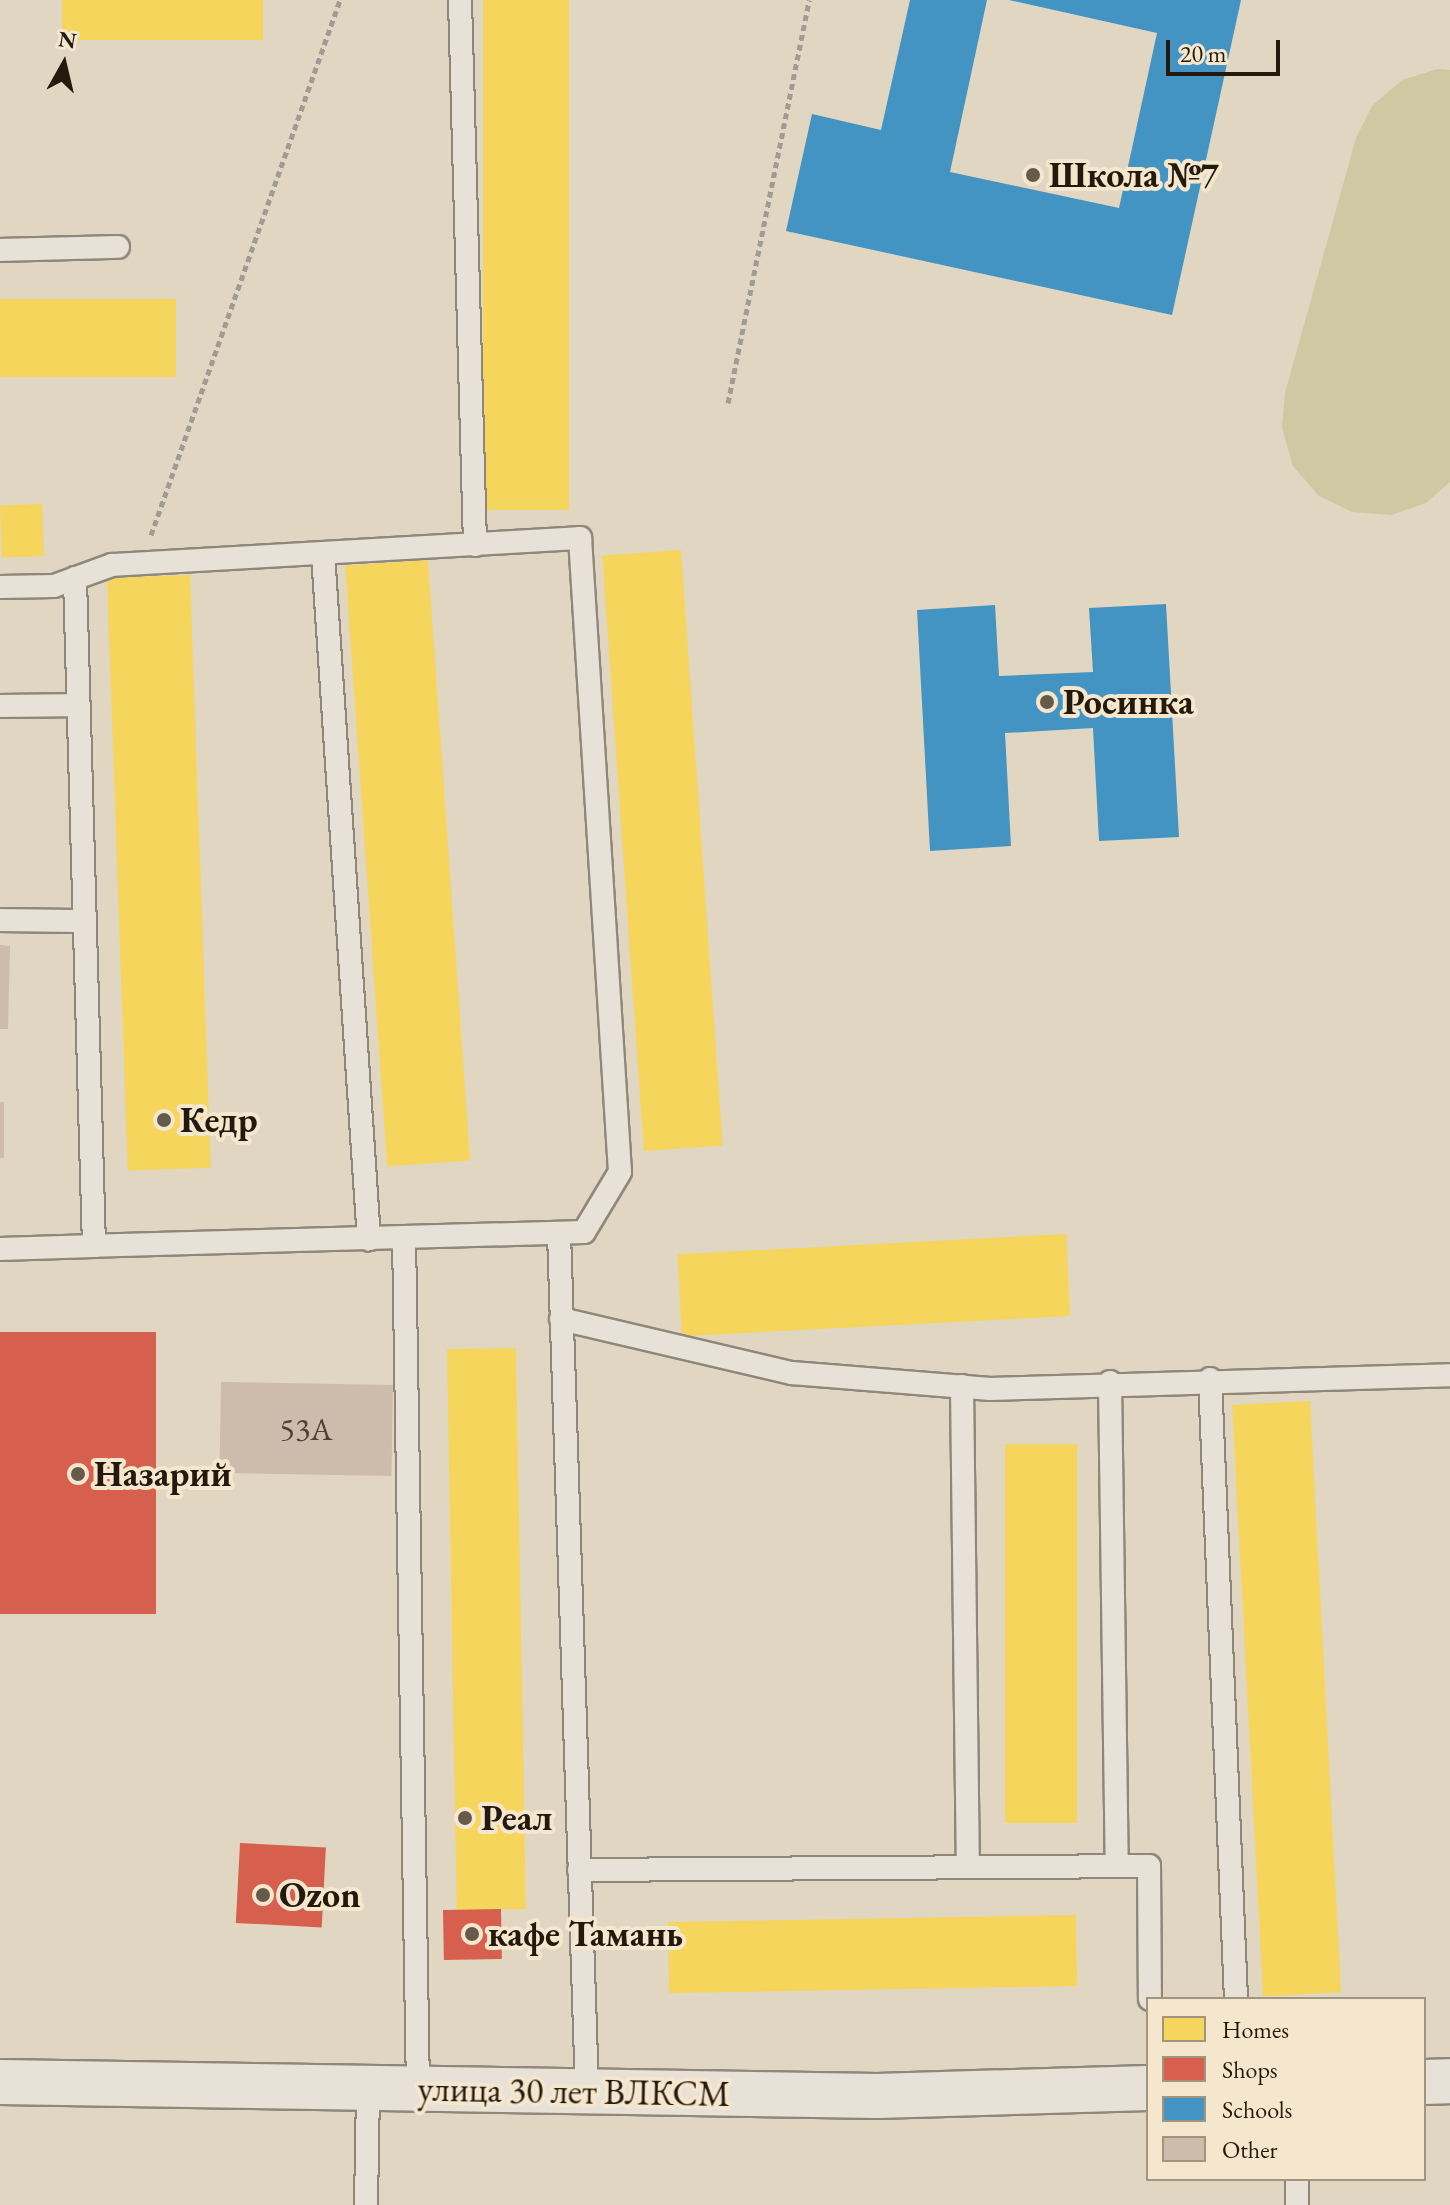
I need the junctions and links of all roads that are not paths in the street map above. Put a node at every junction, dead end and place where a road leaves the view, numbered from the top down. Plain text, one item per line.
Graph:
1 (460, 0) edge
2 (118, 247) dead end
3 (0, 250) edge
4 (475, 545) junction
5 (323, 554) junction
6 (75, 578) junction
7 (0, 587) edge
8 (78, 705) junction
9 (0, 706) edge
10 (0, 920) edge
11 (85, 921) junction
12 (559, 1233) junction
13 (404, 1237) junction
14 (369, 1239) junction
15 (94, 1246) junction
16 (0, 1249) edge
17 (561, 1319) junction
18 (1450, 1375) edge
19 (1210, 1379) junction
20 (1110, 1382) junction
21 (962, 1386) junction
22 (1117, 1866) junction
23 (968, 1867) junction
24 (579, 1870) junction
25 (1150, 1997) edge
26 (1236, 1997) edge
27 (1450, 2081) edge
28 (0, 2082) edge
29 (1426, 2082) edge
30 (368, 2088) junction
31 (1146, 2088) edge
32 (418, 2089) junction
33 (587, 2091) junction
34 (1297, 2181) edge
35 (366, 2205) edge
36 (1297, 2205) edge

1 - 4 lane
2 - 3 lane
4 - 5 lane
4 - 12 lane
5 - 6 lane
5 - 14 lane
6 - 7 lane
6 - 8 lane
8 - 9 lane
8 - 11 lane
10 - 11 lane
11 - 15 lane
12 - 13 lane
12 - 17 lane
13 - 14 lane
13 - 32 lane
14 - 15 lane
15 - 16 lane
17 - 21 lane
17 - 24 lane
18 - 19 lane
19 - 20 lane
19 - 26 lane
20 - 21 lane
20 - 22 lane
21 - 23 lane
22 - 23 lane
22 - 25 lane
23 - 24 lane
24 - 33 lane
27 - 29 street
28 - 30 street, улица 30 лет ВЛКСМ
30 - 32 street, улица 30 лет ВЛКСМ
30 - 35 lane
31 - 33 street, улица 30 лет ВЛКСМ
32 - 33 street, улица 30 лет ВЛКСМ
34 - 36 lane

